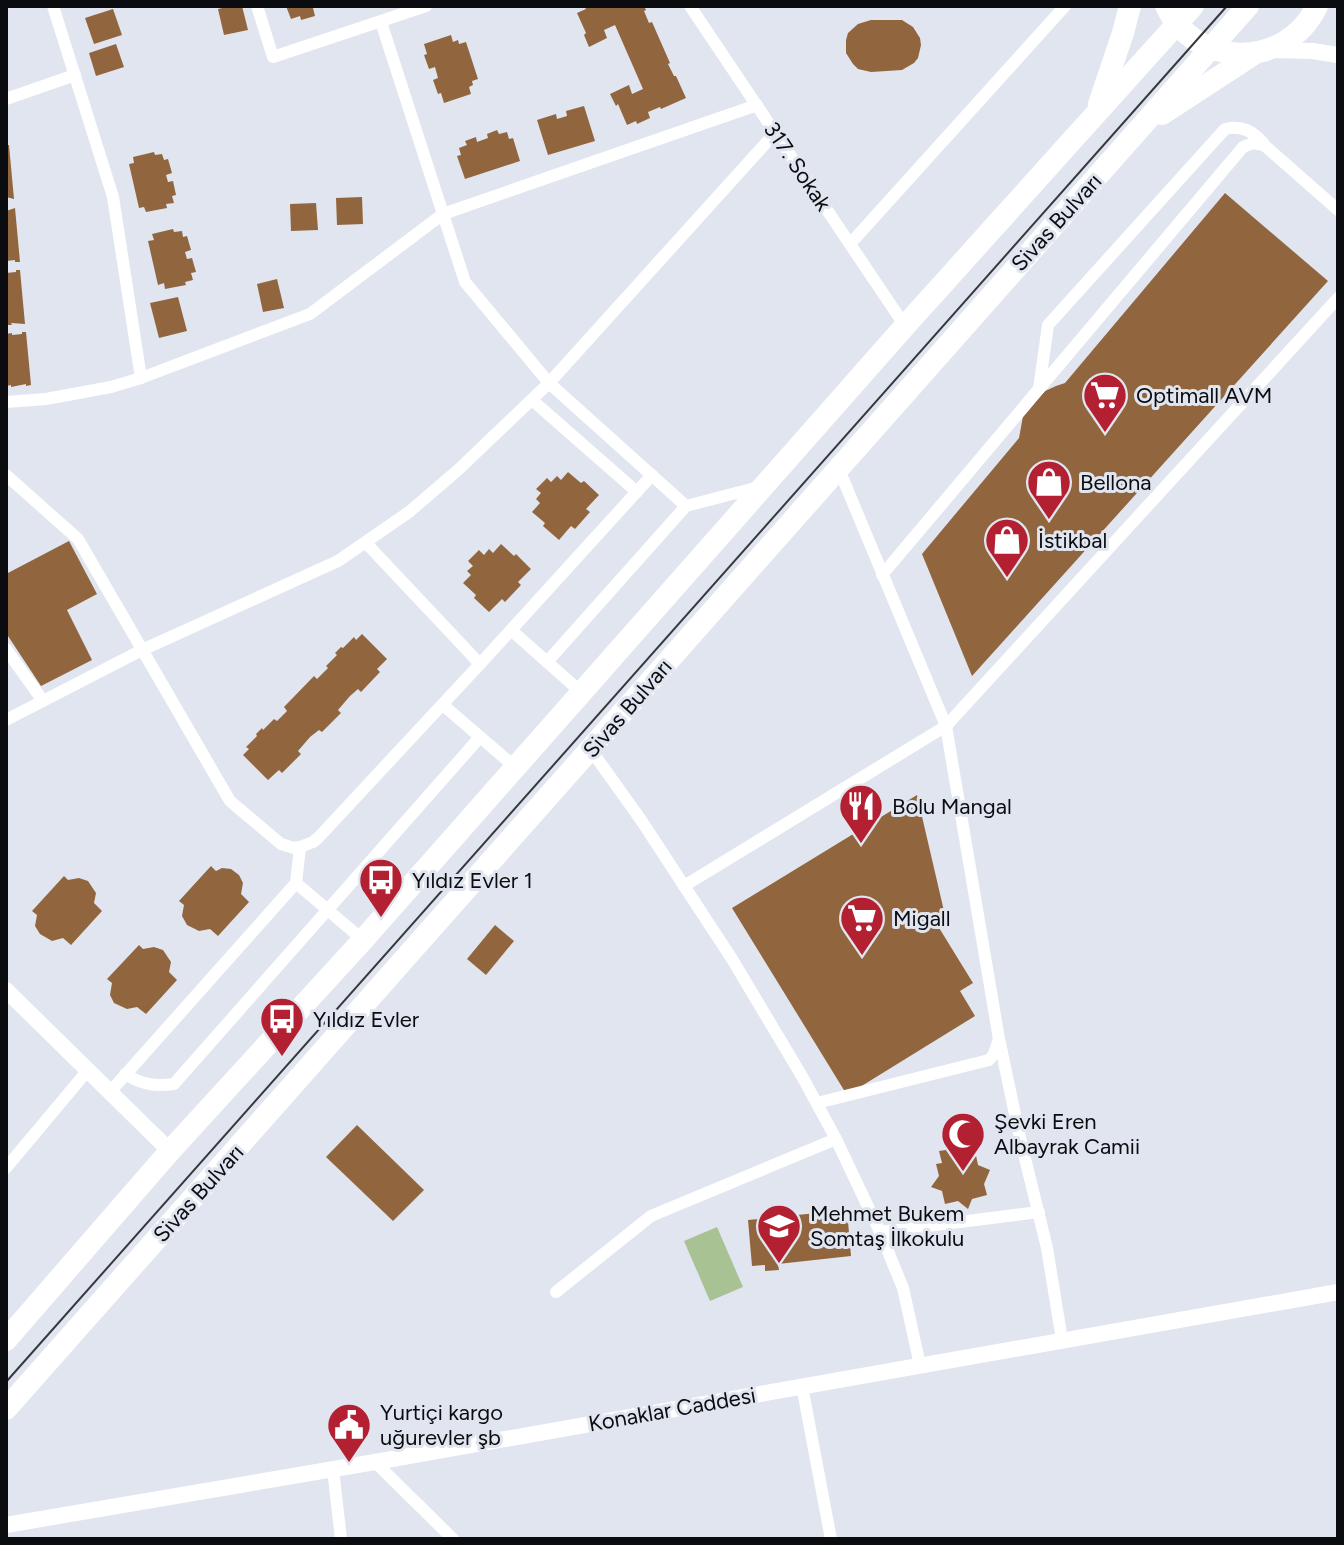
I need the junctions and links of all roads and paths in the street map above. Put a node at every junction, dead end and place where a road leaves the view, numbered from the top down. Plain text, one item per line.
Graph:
1 (53, 6) edge
2 (257, 6) edge
3 (426, 6) edge
4 (690, 6) edge
5 (1065, 6) edge
6 (1130, 6) edge
7 (1193, 6) edge
8 (1248, 6) edge
9 (1317, 6) edge
10 (1172, 15) edge
11 (381, 22) junction
12 (1210, 48) junction
13 (1262, 52) junction
14 (1338, 55) edge
15 (75, 75) junction
16 (6, 99) edge
17 (757, 105) junction
18 (1096, 114) junction
19 (1138, 130) junction
20 (775, 133) junction
21 (1264, 145) junction
22 (1338, 210) edge
23 (443, 214) junction
24 (850, 244) junction
25 (1338, 298) edge
26 (905, 326) junction
27 (141, 378) junction
28 (549, 383) junction
29 (1039, 389) junction
30 (532, 400) junction
31 (6, 402) edge
32 (838, 467) junction
33 (6, 475) edge
34 (652, 475) junction
35 (762, 486) junction
36 (637, 492) junction
37 (686, 506) junction
38 (366, 543) junction
39 (882, 575) junction
40 (511, 630) junction
41 (6, 649) edge
42 (142, 650) junction
43 (547, 662) junction
44 (480, 664) junction
45 (581, 692) junction
46 (43, 701) junction
47 (443, 705) junction
48 (6, 720) edge
49 (946, 726) junction
50 (480, 737) junction
51 (591, 750) junction
52 (515, 767) junction
53 (300, 847) junction
54 (296, 883) junction
55 (684, 886) junction
56 (327, 910) junction
57 (363, 940) junction
58 (6, 990) edge
59 (999, 1039) junction
60 (88, 1070) junction
61 (125, 1074) junction
62 (110, 1092) junction
63 (817, 1103) junction
64 (836, 1139) junction
65 (170, 1151) junction
66 (6, 1168) edge
67 (1039, 1212) junction
68 (880, 1232) junction
69 (556, 1292) dead end
70 (1338, 1292) edge
71 (6, 1340) edge
72 (1062, 1340) junction
73 (920, 1365) junction
74 (802, 1386) junction
75 (6, 1409) edge
76 (375, 1462) junction
77 (333, 1469) junction
78 (6, 1525) edge
79 (341, 1539) edge
80 (453, 1539) edge
81 (831, 1539) edge

1 - 15 street
2 - 11 street
3 - 11 street
4 - 17 street, 317. Sokak
5 - 24 street
6 - 18 highway
7 - 10 highway, Sivas Bulvarı
8 - 12 highway, Sivas Bulvarı
9 - 13 highway
10 - 12 highway
10 - 18 highway, Sivas Bulvarı
11 - 23 street
12 - 13 highway
12 - 19 highway, Sivas Bulvarı
13 - 14 street
13 - 19 highway
15 - 16 street
15 - 27 street
17 - 20 street, 317. Sokak
17 - 23 street
18 - 26 highway, Sivas Bulvarı
19 - 32 highway, Sivas Bulvarı
20 - 24 street, 317. Sokak
20 - 28 street
21 - 22 street
21 - 29 street
21 - 29 street
23 - 27 street
23 - 28 street
24 - 26 street, 317. Sokak
25 - 49 street
26 - 35 highway, Sivas Bulvarı
27 - 31 street
28 - 30 street
28 - 34 street
29 - 39 street
30 - 36 street
30 - 38 street
32 - 39 street
32 - 51 highway, Sivas Bulvarı
33 - 42 street
34 - 36 street
34 - 37 street
35 - 37 street
35 - 45 highway, Sivas Bulvarı
36 - 40 street
37 - 43 street
38 - 42 street
38 - 44 street
39 - 49 street
40 - 43 street
40 - 44 street
41 - 46 street
42 - 46 street
42 - 53 street
43 - 45 street
44 - 47 street
45 - 52 highway, Sivas Bulvarı
46 - 48 street
47 - 50 street
47 - 53 street
49 - 55 street
49 - 59 street
50 - 52 street
50 - 56 street
51 - 55 street
51 - 75 highway, Sivas Bulvarı
52 - 57 highway, Sivas Bulvarı
53 - 54 street
54 - 56 street
54 - 61 street
55 - 63 street
56 - 57 street
56 - 61 street
57 - 65 highway, Sivas Bulvarı
58 - 60 street
59 - 63 street
59 - 67 street
60 - 62 street
60 - 66 street
61 - 62 street
62 - 65 street
63 - 64 street
64 - 68 street
64 - 69 street
65 - 71 highway, Sivas Bulvarı
67 - 68 street
67 - 72 street
68 - 73 street
70 - 72 street, Konaklar Caddesi
72 - 73 street, Konaklar Caddesi
73 - 74 street, Konaklar Caddesi
74 - 76 street, Konaklar Caddesi
74 - 81 street
76 - 77 street, Konaklar Caddesi
76 - 80 street
77 - 78 street, Konaklar Caddesi
77 - 79 street

